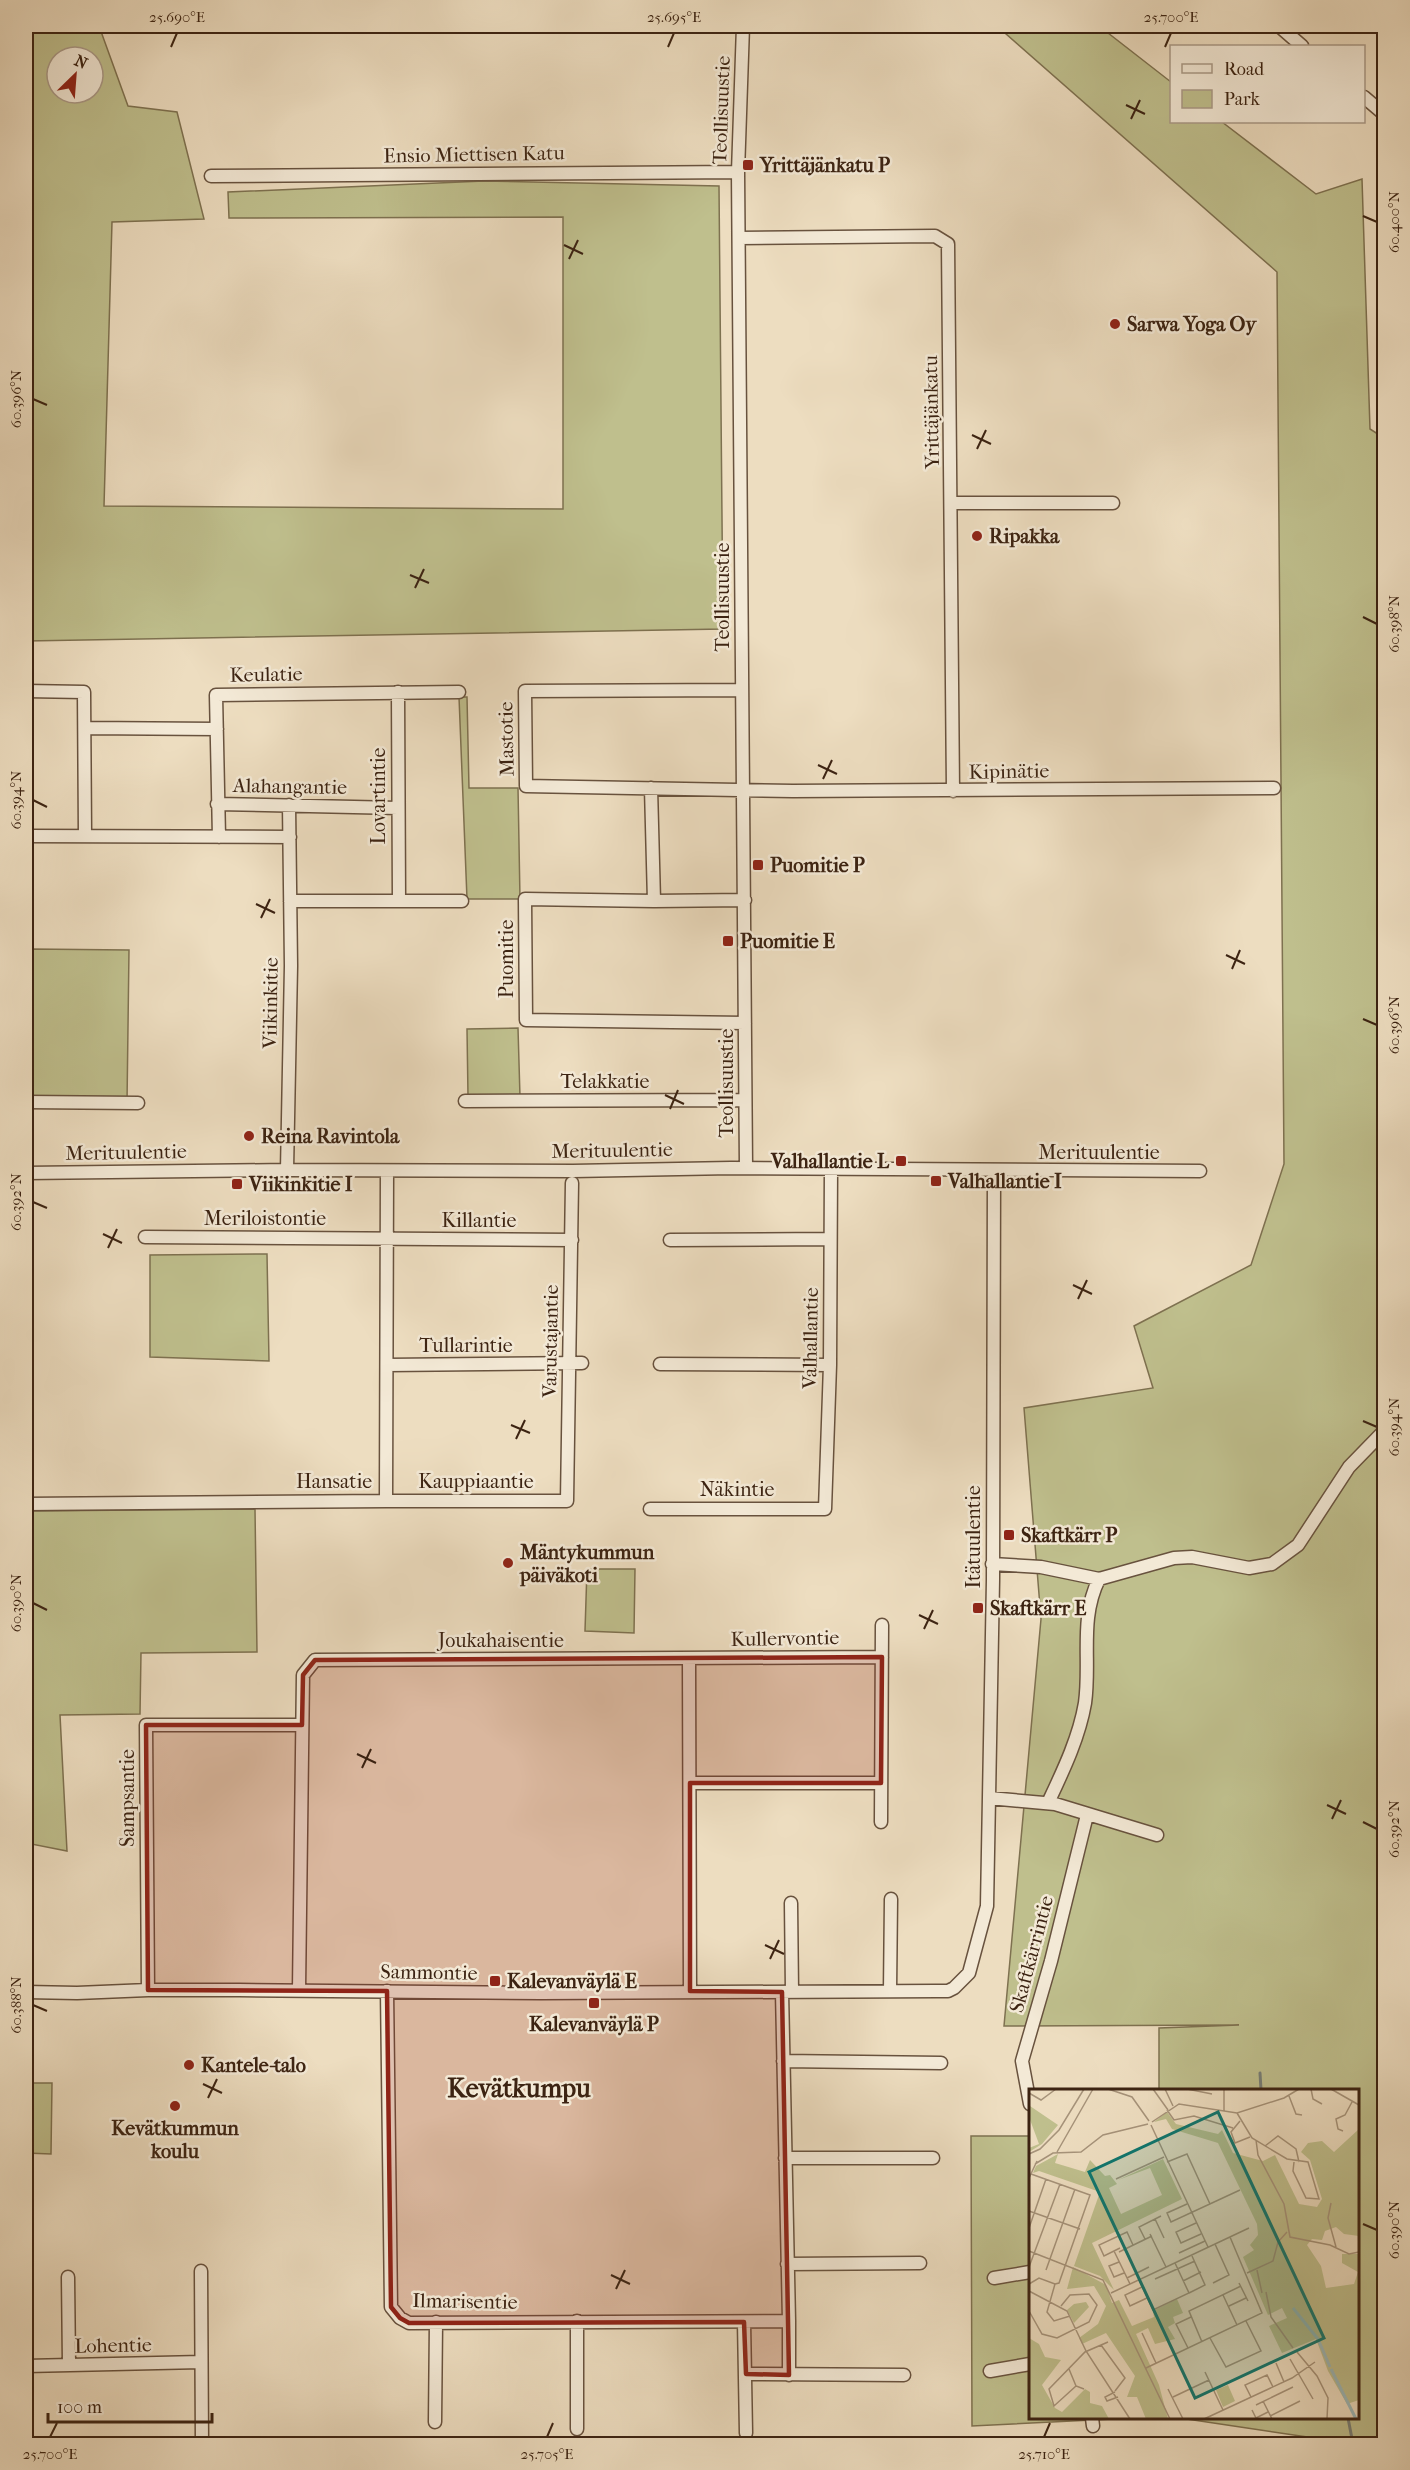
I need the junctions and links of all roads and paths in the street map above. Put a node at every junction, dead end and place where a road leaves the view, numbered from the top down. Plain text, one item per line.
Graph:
1 (743, 26) edge
2 (1279, 26) edge
3 (1301, 45) edge
4 (1365, 98) edge
5 (1384, 114) edge
6 (738, 172) junction
7 (212, 176) dead end
8 (739, 238) junction
9 (952, 502) junction
10 (1113, 503) dead end
11 (742, 690) junction
12 (26, 691) edge
13 (398, 692) junction
14 (459, 692) dead end
15 (85, 728) junction
16 (217, 729) junction
17 (651, 788) junction
18 (1274, 788) dead end
19 (744, 789) junction
20 (953, 791) junction
21 (217, 804) junction
22 (289, 805) junction
23 (398, 808) junction
24 (85, 835) junction
25 (26, 836) edge
26 (219, 837) junction
27 (290, 837) junction
28 (399, 900) junction
29 (745, 900) junction
30 (290, 901) junction
31 (462, 901) dead end
32 (654, 901) junction
33 (745, 1023) junction
34 (745, 1100) junction
35 (465, 1101) dead end
36 (26, 1102) edge
37 (138, 1102) dead end
38 (746, 1168) junction
39 (831, 1168) junction
40 (287, 1170) junction
41 (387, 1171) junction
42 (994, 1171) junction
43 (1200, 1171) dead end
44 (26, 1173) edge
45 (572, 1183) dead end
46 (144, 1237) dead end
47 (386, 1239) junction
48 (830, 1239) junction
49 (572, 1240) junction
50 (670, 1240) dead end
51 (576, 1363) junction
52 (660, 1364) dead end
53 (387, 1365) junction
54 (830, 1365) junction
55 (1384, 1431) edge
56 (386, 1501) junction
57 (567, 1501) joint
58 (26, 1504) edge
59 (650, 1509) dead end
60 (825, 1509) joint
61 (992, 1564) junction
62 (1099, 1579) junction
63 (882, 1625) dead end
64 (882, 1656) junction
65 (689, 1658) junction
66 (302, 1725) junction
67 (690, 1783) junction
68 (881, 1783) junction
69 (989, 1798) junction
70 (1048, 1803) junction
71 (1087, 1815) junction
72 (881, 1822) dead end
73 (1157, 1835) dead end
74 (891, 1899) dead end
75 (791, 1903) dead end
76 (969, 1973) joint
77 (148, 1990) junction
78 (299, 1990) junction
79 (387, 1991) junction
80 (690, 1991) junction
81 (890, 1991) junction
82 (26, 1992) edge
83 (787, 1992) junction
84 (783, 2061) junction
85 (941, 2063) dead end
86 (1029, 2099) edge
87 (785, 2158) junction
88 (933, 2158) dead end
89 (920, 2263) dead end
90 (787, 2264) junction
91 (201, 2271) dead end
92 (1029, 2272) edge
93 (68, 2277) dead end
94 (994, 2278) dead end
95 (577, 2321) junction
96 (789, 2321) junction
97 (436, 2322) junction
98 (744, 2322) junction
99 (201, 2362) junction
100 (1029, 2364) edge
101 (69, 2365) junction
102 (26, 2366) edge
103 (990, 2371) dead end
104 (746, 2374) junction
105 (789, 2375) junction
106 (904, 2375) dead end
107 (435, 2422) dead end
108 (577, 2429) dead end
109 (746, 2433) dead end
110 (202, 2445) edge

1 - 6 street, Teollisuustie
2 - 3 street
4 - 5 street
6 - 7 street, Ensio Miettisen Katu
6 - 8 street, Teollisuustie
8 - 9 street, Yrittäjänkatu
8 - 11 street, Teollisuustie
9 - 10 street
9 - 20 street, Yrittäjänkatu
11 - 17 street, Mastotie
11 - 19 street, Teollisuustie
12 - 15 street
13 - 14 street, Keulatie
13 - 16 street, Keulatie
13 - 23 street, Lovartintie
15 - 16 street
15 - 24 street
16 - 21 street, Keulatie
17 - 19 street, Mastotie
17 - 32 street
18 - 20 street, Kipinätie
19 - 20 street, Kipinätie
19 - 29 street, Teollisuustie
21 - 22 street, Alahangantie
21 - 26 street, Keulatie
22 - 23 street, Alahangantie
22 - 27 street, Viikinkitie
23 - 28 street, Lovartintie
24 - 25 street
24 - 26 street
26 - 27 street
27 - 30 street, Viikinkitie
28 - 30 street
28 - 31 street
29 - 32 street, Puomitie
29 - 33 street, Teollisuustie
30 - 40 street, Viikinkitie
32 - 33 street, Puomitie
33 - 34 street, Teollisuustie
34 - 35 street, Telakkatie
34 - 38 street, Teollisuustie
36 - 37 street
38 - 39 street, Merituulentie
38 - 41 street, Merituulentie
39 - 42 street, Merituulentie
39 - 48 street, Valhallantie
40 - 41 street, Merituulentie
40 - 44 street, Merituulentie
41 - 47 street, Hansatie
42 - 43 street, Merituulentie
42 - 61 street, Itätuulentie
45 - 49 street, Varustajantie
46 - 47 street, Meriloistontie
47 - 49 street, Killantie
47 - 53 street, Hansatie
48 - 50 street
48 - 54 street, Valhallantie
49 - 51 street, Varustajantie
51 - 53 street, Tullarintie
51 - 57 street, Varustajantie
52 - 54 street
53 - 56 street, Hansatie
54 - 60 street, Valhallantie
55 - 62 street
56 - 57 street, Kauppiaantie
56 - 58 street, Hansatie
59 - 60 street, Näkintie
61 - 62 street
61 - 69 street, Itätuulentie
62 - 70 street
63 - 64 street
64 - 65 street, Kullervontie
64 - 68 street
65 - 66 street, Joukahaisentie
65 - 67 street
66 - 77 street, Sampsantie
66 - 78 street, Joukahaisentie
67 - 68 street
67 - 80 street
68 - 72 street
69 - 70 street
69 - 76 street, Itätuulentie
70 - 71 street
71 - 73 street
71 - 86 street, Skaftkärrintie
74 - 81 street
75 - 83 street
76 - 81 street, Sammontie
77 - 78 street, Sammontie
77 - 82 street, Sammontie
78 - 79 street, Sammontie
79 - 80 street, Sammontie
79 - 97 street, Ilmarisentie
80 - 83 street, Sammontie
81 - 83 street, Sammontie
83 - 84 street
84 - 85 street
84 - 87 street
87 - 88 street
87 - 90 street
89 - 90 street
90 - 96 street
91 - 99 street
92 - 94 street
93 - 101 street
95 - 97 street, Ilmarisentie
95 - 98 street, Ilmarisentie
95 - 108 street
96 - 98 street, Ilmarisentie
96 - 105 street
97 - 107 street
98 - 104 street
99 - 101 street, Lohentie
99 - 110 street
100 - 103 street
101 - 102 street, Lohentie
104 - 105 street
104 - 109 street
105 - 106 street

